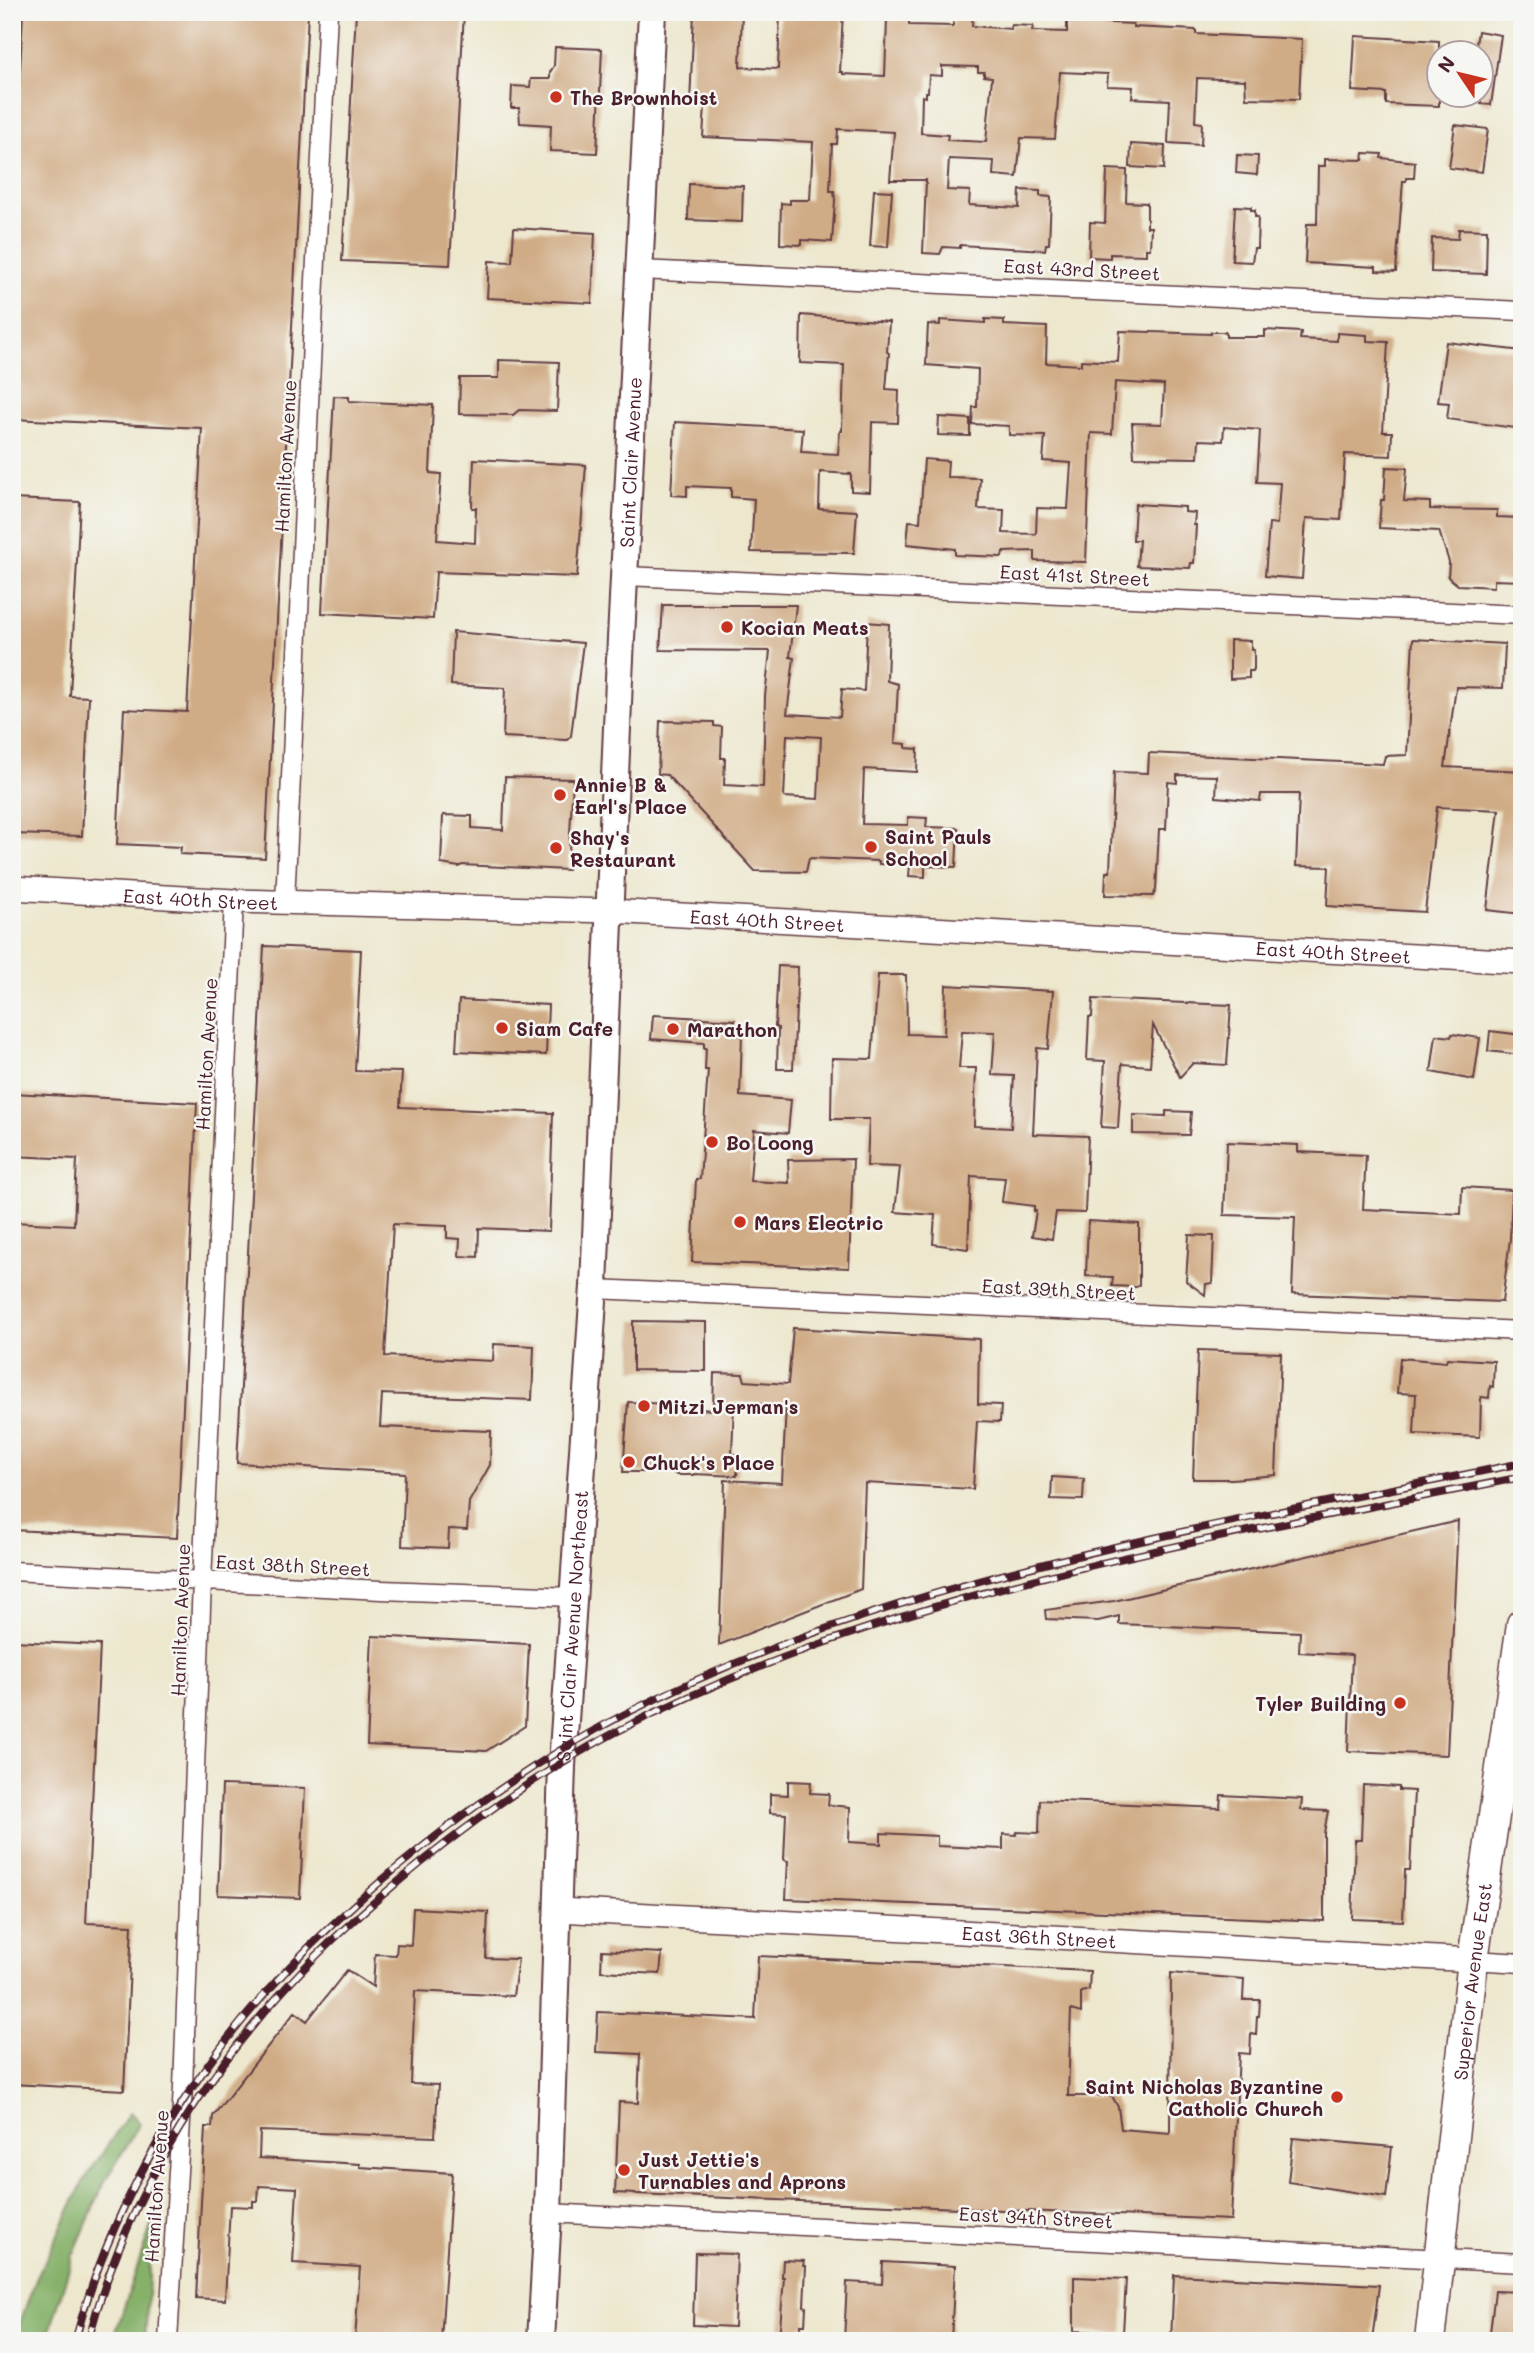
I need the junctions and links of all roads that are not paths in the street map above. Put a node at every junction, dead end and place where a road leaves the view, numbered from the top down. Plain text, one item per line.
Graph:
1 (328, 12) edge
2 (652, 12) edge
3 (640, 270) junction
4 (1522, 311) edge
5 (625, 576) junction
6 (1522, 615) edge
7 (12, 888) edge
8 (234, 901) junction
9 (285, 901) junction
10 (610, 911) junction
11 (1522, 962) edge
12 (594, 1289) junction
13 (1522, 1331) edge
14 (12, 1571) edge
15 (202, 1581) junction
16 (573, 1597) junction
17 (1522, 1624) edge
18 (1520, 1662) edge
19 (559, 1910) junction
20 (1474, 1961) junction
21 (1522, 1963) edge
22 (548, 2213) junction
23 (1440, 2259) junction
24 (1522, 2263) edge
25 (168, 2341) edge
26 (541, 2341) edge
27 (1430, 2341) edge

1 - 9 street, Hamilton Avenue
2 - 3 main road, Saint Clair Avenue
3 - 4 street, East 43rd Street
3 - 5 main road, Saint Clair Avenue
5 - 6 street, East 41st Street
5 - 10 main road, Saint Clair Avenue
7 - 8 street, East 40th Street
8 - 9 street, East 40th Street
8 - 15 street, Hamilton Avenue
9 - 10 street, East 40th Street
10 - 11 street, East 40th Street
10 - 12 main road, Saint Clair Avenue Northeast
12 - 13 street, East 39th Street
12 - 16 main road, Saint Clair Avenue Northeast
14 - 15 street, East 38th Street
15 - 16 street, East 38th Street
15 - 25 street, Hamilton Avenue
16 - 19 main road, Saint Clair Avenue Northeast
17 - 18 main road, Superior Avenue East
18 - 20 main road, Superior Avenue East
19 - 20 street, East 36th Street
19 - 22 main road, Saint Clair Avenue Northeast
20 - 21 street, East 36th Street
20 - 23 main road, Superior Avenue East
22 - 23 street, East 34th Street
22 - 26 main road, Saint Clair Avenue Northeast
23 - 24 street, East 34th Street
23 - 27 main road, Superior Avenue East

